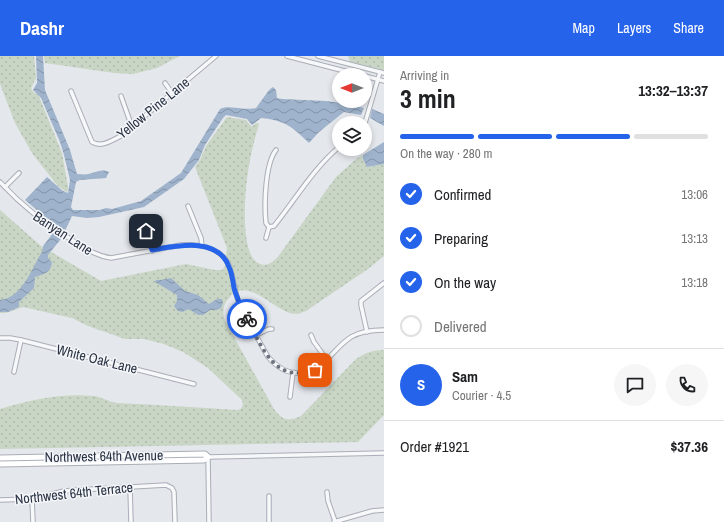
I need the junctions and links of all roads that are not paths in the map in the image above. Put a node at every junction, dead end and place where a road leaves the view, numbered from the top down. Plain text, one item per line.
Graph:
1 (216, 56) edge
2 (287, 56) edge
3 (318, 56) edge
4 (333, 68) edge
5 (382, 73) edge
6 (372, 78) edge
7 (378, 80) junction
8 (384, 81) edge
9 (164, 83) dead end
10 (71, 91) dead end
11 (172, 93) junction
12 (121, 96) dead end
13 (367, 116) edge
14 (132, 127) junction
15 (276, 150) dead end
16 (332, 153) edge
17 (19, 173) dead end
18 (0, 182) edge
19 (5, 187) junction
20 (188, 206) dead end
21 (269, 227) junction
22 (146, 231) dead end
23 (266, 238) dead end
24 (202, 246) junction
25 (152, 250) junction
26 (384, 283) edge
27 (272, 329) dead end
28 (384, 330) edge
29 (367, 332) junction
30 (256, 335) junction
31 (311, 336) dead end
32 (0, 338) edge
33 (21, 340) junction
34 (328, 360) junction
35 (14, 372) dead end
36 (293, 373) junction
37 (194, 384) dead end
38 (290, 397) dead end
39 (384, 453) edge
40 (208, 457) junction
41 (0, 458) edge
42 (0, 464) edge
43 (130, 486) junction
44 (327, 492) dead end
45 (269, 496) dead end
46 (32, 499) junction
47 (0, 500) edge
48 (384, 510) edge
49 (33, 522) edge
50 (131, 522) edge
51 (174, 522) edge
52 (209, 522) edge
53 (269, 522) edge
54 (335, 522) edge

1 - 11 street, Yellow Pine Lane
2 - 4 street
3 - 5 street
5 - 7 street
6 - 7 street
7 - 8 street
7 - 13 street
9 - 11 street
10 - 14 street, Yellow Pine Lane
11 - 14 street, Yellow Pine Lane
12 - 14 street
15 - 21 street
16 - 21 street
17 - 19 street
18 - 19 street, Banyan Lane
19 - 25 street, Banyan Lane
20 - 24 street
21 - 23 street
22 - 25 street
24 - 25 street, Banyan Lane
24 - 30 street, Banyan Lane
26 - 29 street
27 - 30 street
28 - 29 street
29 - 34 street
30 - 36 street, Banyan Lane
31 - 34 street
32 - 33 street, White Oak Lane
33 - 35 street
33 - 37 street, White Oak Lane
34 - 36 street
36 - 38 street
39 - 40 street, Northwest 64th Avenue
40 - 41 street, Northwest 64th Avenue
40 - 42 street, Northwest 64th Avenue
40 - 52 street
43 - 46 street, Northwest 64th Terrace
43 - 50 street
43 - 51 street, Northwest 64th Terrace
44 - 54 street
45 - 53 street
46 - 47 street, Northwest 64th Terrace
46 - 49 street
48 - 54 street

